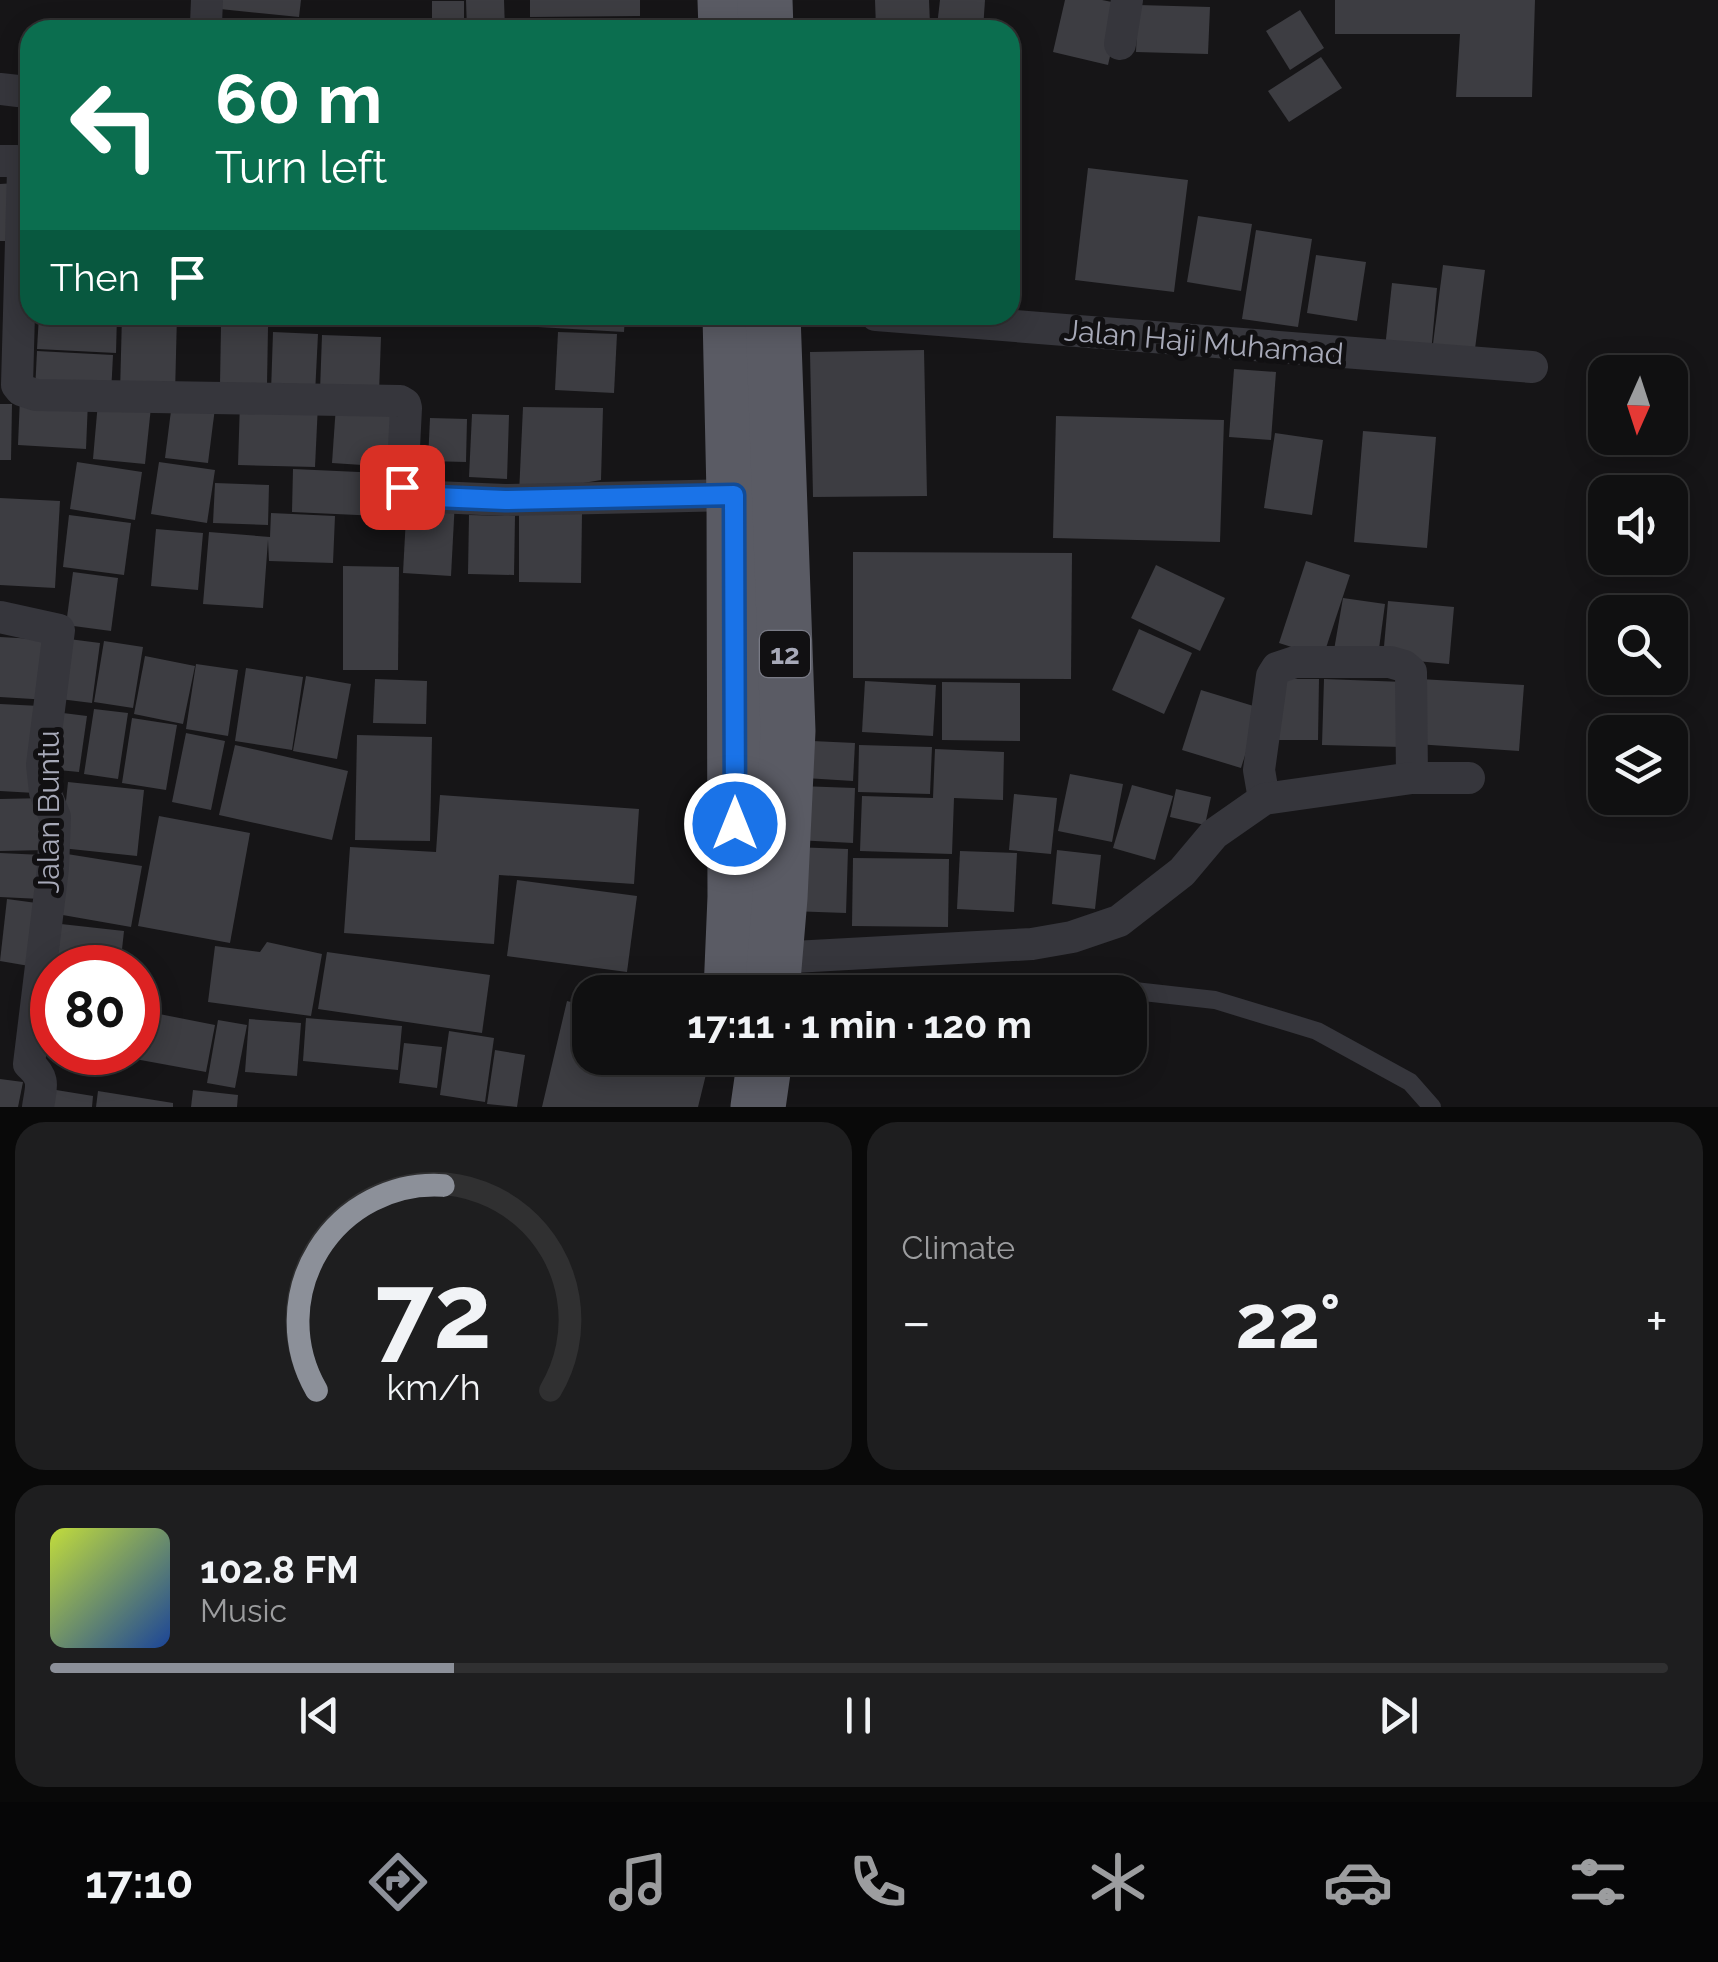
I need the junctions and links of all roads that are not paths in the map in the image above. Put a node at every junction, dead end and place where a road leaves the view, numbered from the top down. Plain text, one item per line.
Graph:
1 (1126, 0) edge
2 (1120, 44) dead end
3 (20, 313) edge
4 (730, 325) edge
5 (774, 325) edge
6 (1002, 325) edge
7 (1532, 367) dead end
8 (734, 495) junction
9 (0, 617) edge
10 (1412, 778) junction
11 (1469, 778) dead end
12 (1264, 798) junction
13 (732, 975) edge
14 (774, 975) edge
15 (1147, 992) edge
16 (724, 1075) edge
17 (763, 1075) edge
18 (38, 1107) edge
19 (720, 1107) edge
20 (758, 1107) edge
21 (1432, 1107) edge

1 - 2 street
3 - 8 street
4 - 8 highway, 12
5 - 14 highway, 12
6 - 7 street, Jalan Haji Muhamad
8 - 13 highway, 12
9 - 18 street, Jalan Buntu
10 - 11 street
10 - 12 street
10 - 12 street
12 - 14 street
15 - 21 lane
16 - 19 highway
17 - 20 highway

